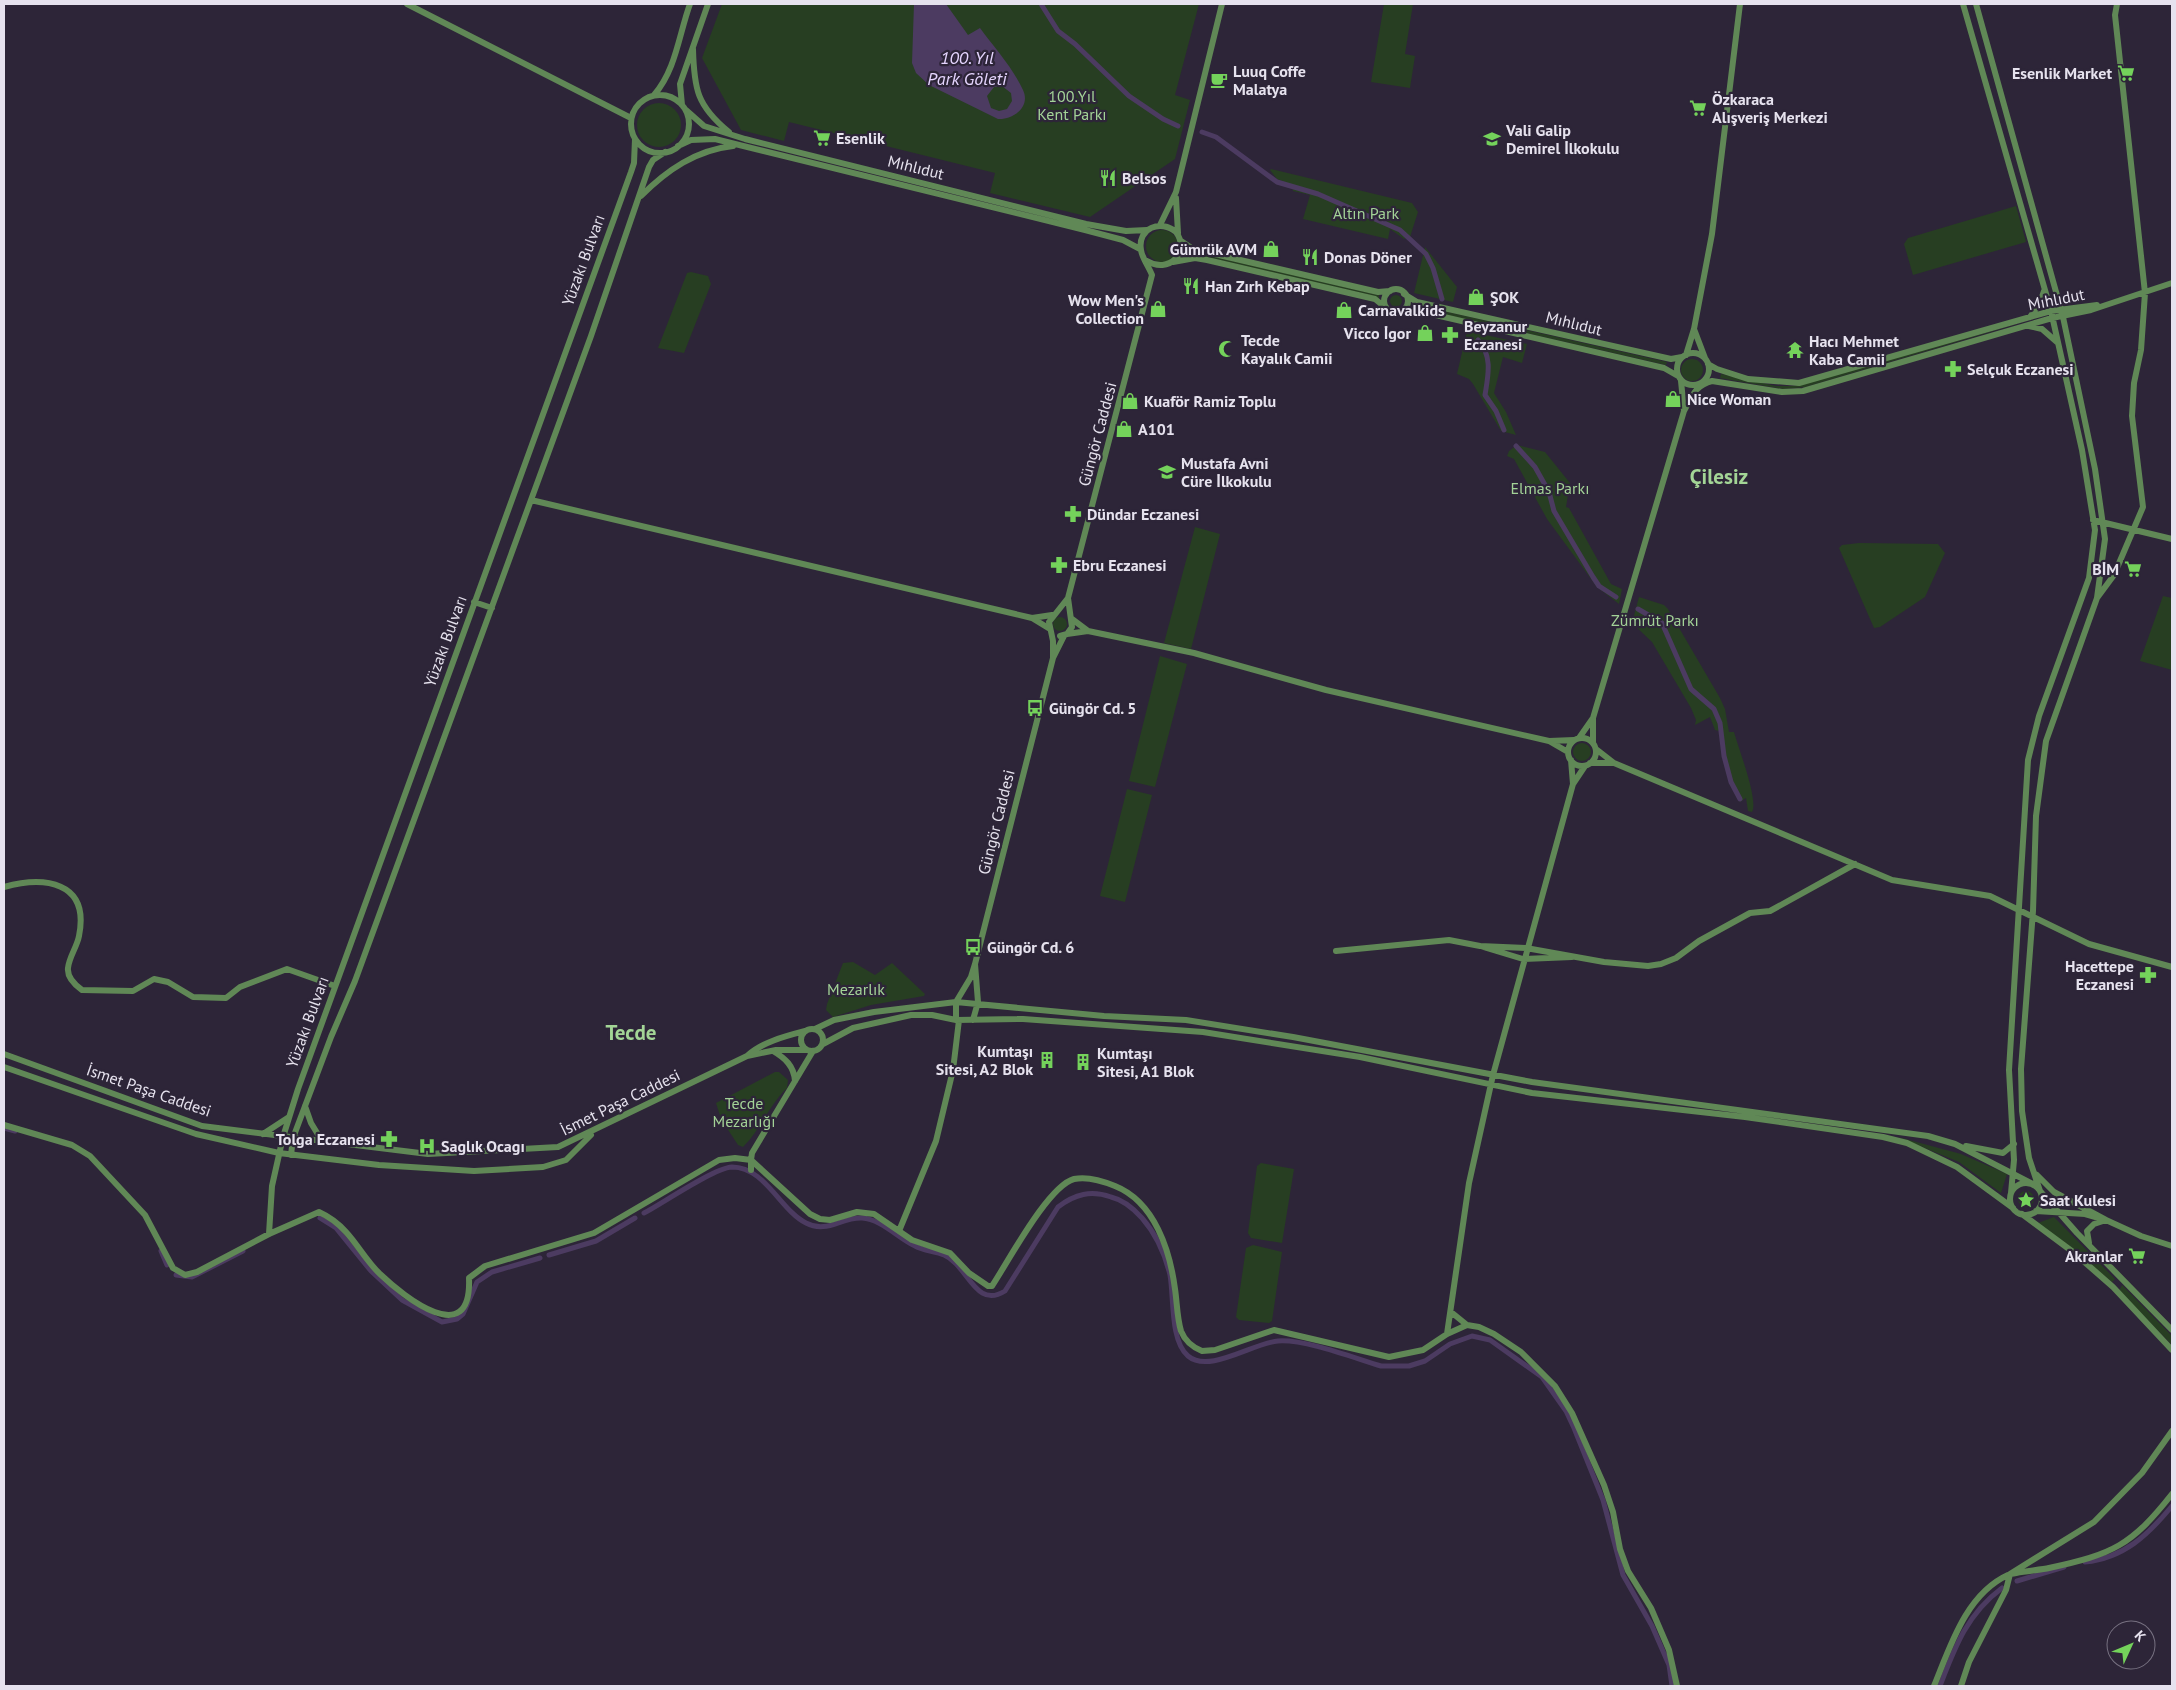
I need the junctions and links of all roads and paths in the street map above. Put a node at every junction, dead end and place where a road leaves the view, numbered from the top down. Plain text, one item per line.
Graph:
1 (407, 4) edge
2 (690, 4) edge
3 (708, 4) edge
4 (1222, 4) edge
5 (1740, 4) edge
6 (1963, 4) edge
7 (1976, 4) edge
8 (2117, 4) edge
9 (693, 44) junction
10 (654, 95) junction
11 (684, 108) junction
12 (631, 118) junction
13 (732, 135) junction
14 (635, 139) junction
15 (678, 146) junction
16 (737, 146) junction
17 (665, 152) junction
18 (1176, 192) junction
19 (638, 198) junction
20 (1160, 225) junction
21 (1148, 230) junction
22 (1179, 238) junction
23 (1140, 249) junction
24 (1147, 261) junction
25 (1173, 262) junction
26 (1165, 266) junction
27 (1152, 276) junction
28 (2172, 284) edge
29 (2044, 288) junction
30 (1390, 291) junction
31 (2145, 293) junction
32 (1404, 294) junction
33 (1386, 308) junction
34 (1403, 310) junction
35 (2061, 314) junction
36 (2052, 315) junction
37 (2029, 317) junction
38 (2025, 326) junction
39 (1694, 329) junction
40 (2059, 345) junction
41 (1684, 356) junction
42 (1706, 362) junction
43 (1680, 379) junction
44 (1703, 383) junction
45 (1684, 411) junction
46 (531, 500) junction
47 (2093, 520) junction
48 (2104, 523) junction
49 (2134, 530) junction
50 (2172, 539) edge
51 (1068, 598) junction
52 (2096, 598) junction
53 (474, 602) junction
54 (492, 608) junction
55 (1059, 612) junction
56 (1052, 615) junction
57 (1070, 617) junction
58 (1032, 618) junction
59 (1051, 631) junction
60 (1088, 631) junction
61 (1066, 635) junction
62 (1053, 658) junction
63 (1593, 718) junction
64 (1577, 739) junction
65 (1549, 741) junction
66 (1594, 746) junction
67 (1568, 752) junction
68 (1571, 760) junction
69 (1614, 763) junction
70 (1587, 764) junction
71 (1573, 784) junction
72 (1855, 864) junction
73 (4, 887) edge
74 (2019, 909) junction
75 (2032, 918) junction
76 (1480, 946) junction
77 (1526, 948) junction
78 (1336, 952) dead end
79 (1572, 957) junction
80 (1523, 959) junction
81 (975, 964) junction
82 (2172, 967) edge
83 (335, 986) junction
84 (956, 1002) junction
85 (978, 1002) junction
86 (957, 1020) junction
87 (973, 1020) junction
88 (815, 1029) junction
89 (805, 1031) junction
90 (823, 1044) junction
91 (810, 1050) junction
92 (773, 1051) junction
93 (4, 1054) edge
94 (748, 1056) junction
95 (4, 1067) edge
96 (1493, 1075) junction
97 (795, 1082) junction
98 (1492, 1084) junction
99 (305, 1106) junction
100 (289, 1117) junction
101 (4, 1125) edge
102 (595, 1131) junction
103 (263, 1134) junction
104 (282, 1137) junction
105 (293, 1138) junction
106 (322, 1142) junction
107 (1955, 1144) junction
108 (2014, 1144) junction
109 (279, 1154) junction
110 (291, 1155) junction
111 (2029, 1158) junction
112 (750, 1160) junction
113 (751, 1170) dead end
114 (2014, 1174) junction
115 (2032, 1184) junction
116 (2040, 1191) junction
117 (2011, 1193) junction
118 (2013, 1208) junction
119 (2036, 1211) junction
120 (2059, 1212) junction
121 (2022, 1214) junction
122 (2106, 1220) junction
123 (899, 1231) junction
124 (268, 1234) junction
125 (2172, 1246) edge
126 (2090, 1247) junction
127 (2122, 1279) junction
128 (2113, 1288) junction
129 (1451, 1312) junction
130 (1467, 1325) junction
131 (2172, 1330) edge
132 (1447, 1334) junction
133 (2172, 1350) edge
134 (2172, 1431) edge
135 (2172, 1494) edge
136 (2010, 1574) junction
137 (1677, 1686) edge
138 (1934, 1686) edge
139 (1961, 1686) edge

1 - 12 main road
2 - 10 main road
3 - 9 main road
4 - 18 main road
5 - 39 main road
6 - 29 main road
7 - 35 main road
8 - 31 main road
9 - 11 main road
9 - 13 main road
10 - 11 main road
10 - 12 main road
11 - 13 main road, Mıhlıdut
11 - 15 main road
12 - 14 main road
13 - 21 main road, Mıhlıdut
14 - 17 main road
14 - 53 main road, Yüzakı Bulvarı
15 - 16 main road, Mıhlıdut
15 - 17 main road
16 - 19 main road
16 - 23 main road, Mıhlıdut
17 - 19 main road, Yüzakı Bulvarı
18 - 20 main road
18 - 22 main road
19 - 46 main road, Yüzakı Bulvarı
20 - 21 main road
20 - 22 main road
21 - 23 main road
22 - 25 main road
22 - 30 main road
23 - 24 main road
24 - 26 main road
24 - 27 main road
25 - 26 main road
25 - 33 main road
26 - 27 main road
27 - 51 main road, Güngör Caddesi
28 - 31 main road, Mıhlıdut
29 - 36 main road
29 - 37 main road
30 - 32 main road
30 - 33 main road
31 - 35 main road, Mıhlıdut
31 - 49 main road
32 - 34 main road
32 - 41 main road, Mıhlıdut
33 - 34 main road
34 - 43 main road, Mıhlıdut
35 - 36 main road, Mıhlıdut
35 - 48 main road
36 - 37 main road, Mıhlıdut
36 - 38 main road, Mıhlıdut
36 - 40 main road
37 - 42 main road, Mıhlıdut
38 - 40 main road
38 - 44 main road, Mıhlıdut
39 - 41 main road
39 - 42 main road
40 - 47 main road
41 - 42 main road
41 - 43 main road
42 - 44 main road
43 - 44 main road
43 - 45 main road
44 - 45 main road
45 - 63 main road
46 - 54 main road, Yüzakı Bulvarı
46 - 58 main road
47 - 48 main road
47 - 74 main road
48 - 49 main road
48 - 52 main road
49 - 50 main road
49 - 52 main road
51 - 55 main road
51 - 57 main road
52 - 75 main road
53 - 54 main road
53 - 83 main road, Yüzakı Bulvarı
54 - 99 main road, Yüzakı Bulvarı
55 - 56 main road
55 - 57 main road
56 - 58 main road
56 - 59 main road
57 - 60 main road
57 - 61 main road
58 - 59 main road
59 - 61 main road
59 - 62 main road
60 - 61 main road
60 - 65 main road
61 - 62 main road
62 - 81 main road, Güngör Caddesi
63 - 64 main road
63 - 66 main road
64 - 65 main road
64 - 66 main road
64 - 67 main road
65 - 67 main road
66 - 69 main road
66 - 70 main road
67 - 68 main road
68 - 70 main road
68 - 71 main road
69 - 70 main road
69 - 72 main road
70 - 71 main road
71 - 77 main road
72 - 74 main road
72 - 79 main road
73 - 83 main road
74 - 75 main road
74 - 108 main road
75 - 82 main road
75 - 111 main road
76 - 77 main road
76 - 78 main road
76 - 80 main road
77 - 79 main road
77 - 80 main road
79 - 80 main road
80 - 96 main road
81 - 84 main road
81 - 85 main road
83 - 100 main road, Yüzakı Bulvarı
84 - 85 main road
84 - 86 main road
84 - 88 main road
85 - 87 main road
85 - 96 main road
86 - 87 main road
86 - 90 main road
86 - 123 main road
87 - 98 main road
88 - 89 main road
88 - 90 main road
89 - 91 main road
89 - 94 main road
90 - 91 main road
91 - 92 main road
91 - 97 main road
92 - 94 main road
92 - 97 main road
93 - 103 main road, İsmet Paşa Caddesi
94 - 102 main road, İsmet Paşa Caddesi
95 - 109 main road
96 - 98 main road
96 - 107 main road
97 - 112 main road
98 - 118 main road
98 - 129 main road
99 - 105 main road, Yüzakı Bulvarı
99 - 106 main road
100 - 103 main road
100 - 104 main road, Yüzakı Bulvarı
101 - 124 main road
102 - 106 main road, İsmet Paşa Caddesi
102 - 110 main road
103 - 104 main road, İsmet Paşa Caddesi
104 - 105 main road, İsmet Paşa Caddesi
104 - 109 main road, Yüzakı Bulvarı
105 - 106 main road, İsmet Paşa Caddesi
105 - 110 main road, Yüzakı Bulvarı
107 - 108 main road
107 - 114 main road
108 - 114 main road
109 - 110 main road
109 - 124 main road, Yüzakı Bulvarı
111 - 116 main road
111 - 122 main road
112 - 113 main road
112 - 123 main road
112 - 124 main road
114 - 115 main road
114 - 117 main road
115 - 116 main road
115 - 117 main road
116 - 119 main road
116 - 120 main road
117 - 118 main road
118 - 121 main road
119 - 120 main road
119 - 121 main road
120 - 122 main road
120 - 126 main road
121 - 128 main road
122 - 125 main road
122 - 126 main road
123 - 132 main road
126 - 127 main road
127 - 128 main road
127 - 131 main road
128 - 133 main road
129 - 130 main road
129 - 132 main road
130 - 132 main road
130 - 137 main road
134 - 136 main road
135 - 136 main road
136 - 138 main road
136 - 139 main road

